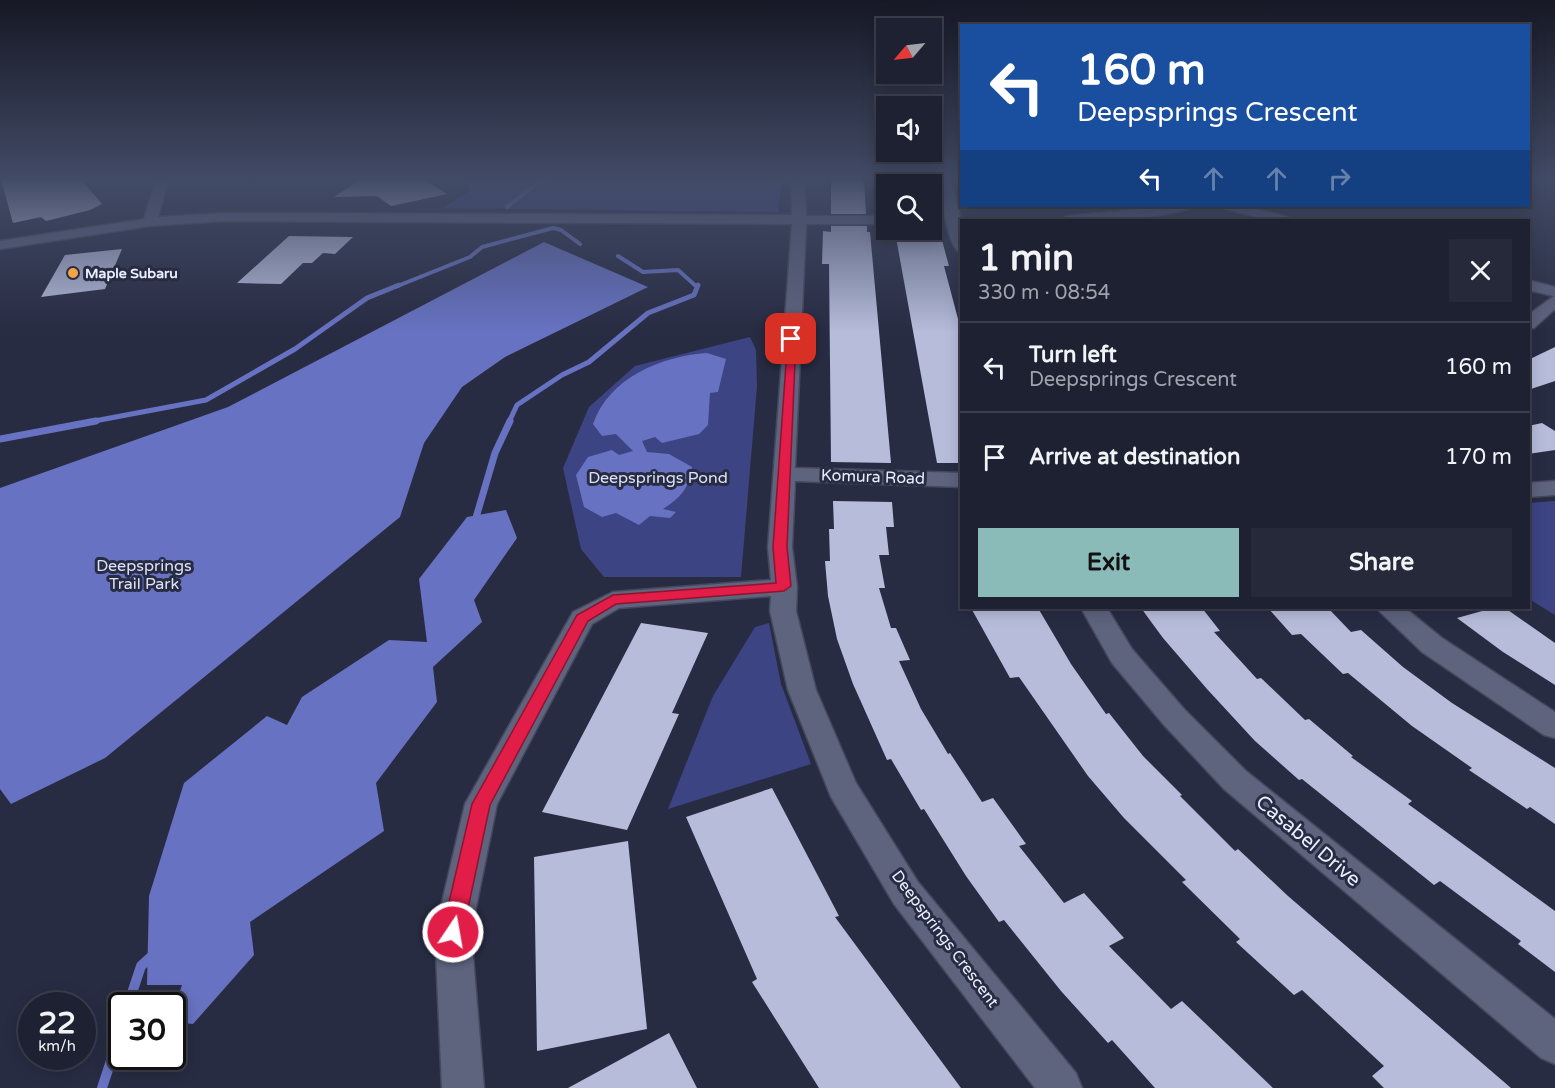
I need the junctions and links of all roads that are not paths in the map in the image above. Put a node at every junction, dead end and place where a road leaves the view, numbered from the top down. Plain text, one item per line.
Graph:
1 (93, 231) edge
2 (798, 231) edge
3 (0, 245) edge
4 (1530, 286) edge
5 (1555, 292) edge
6 (1555, 301) edge
7 (1530, 322) edge
8 (784, 474) junction
9 (960, 480) edge
10 (1555, 488) edge
11 (1530, 490) edge
12 (784, 586) junction
13 (1095, 609) edge
14 (1390, 609) edge
15 (1555, 727) edge
16 (1555, 1044) edge
17 (464, 1088) edge
18 (1060, 1088) edge

1 - 3 street
2 - 8 street, Deepsprings Crescent
4 - 5 street
6 - 7 street
8 - 9 street, Komura Road
8 - 12 street, Deepsprings Crescent
10 - 11 street
12 - 17 street
12 - 18 street, Deepsprings Crescent
13 - 16 street, Casabel Drive
14 - 15 street

